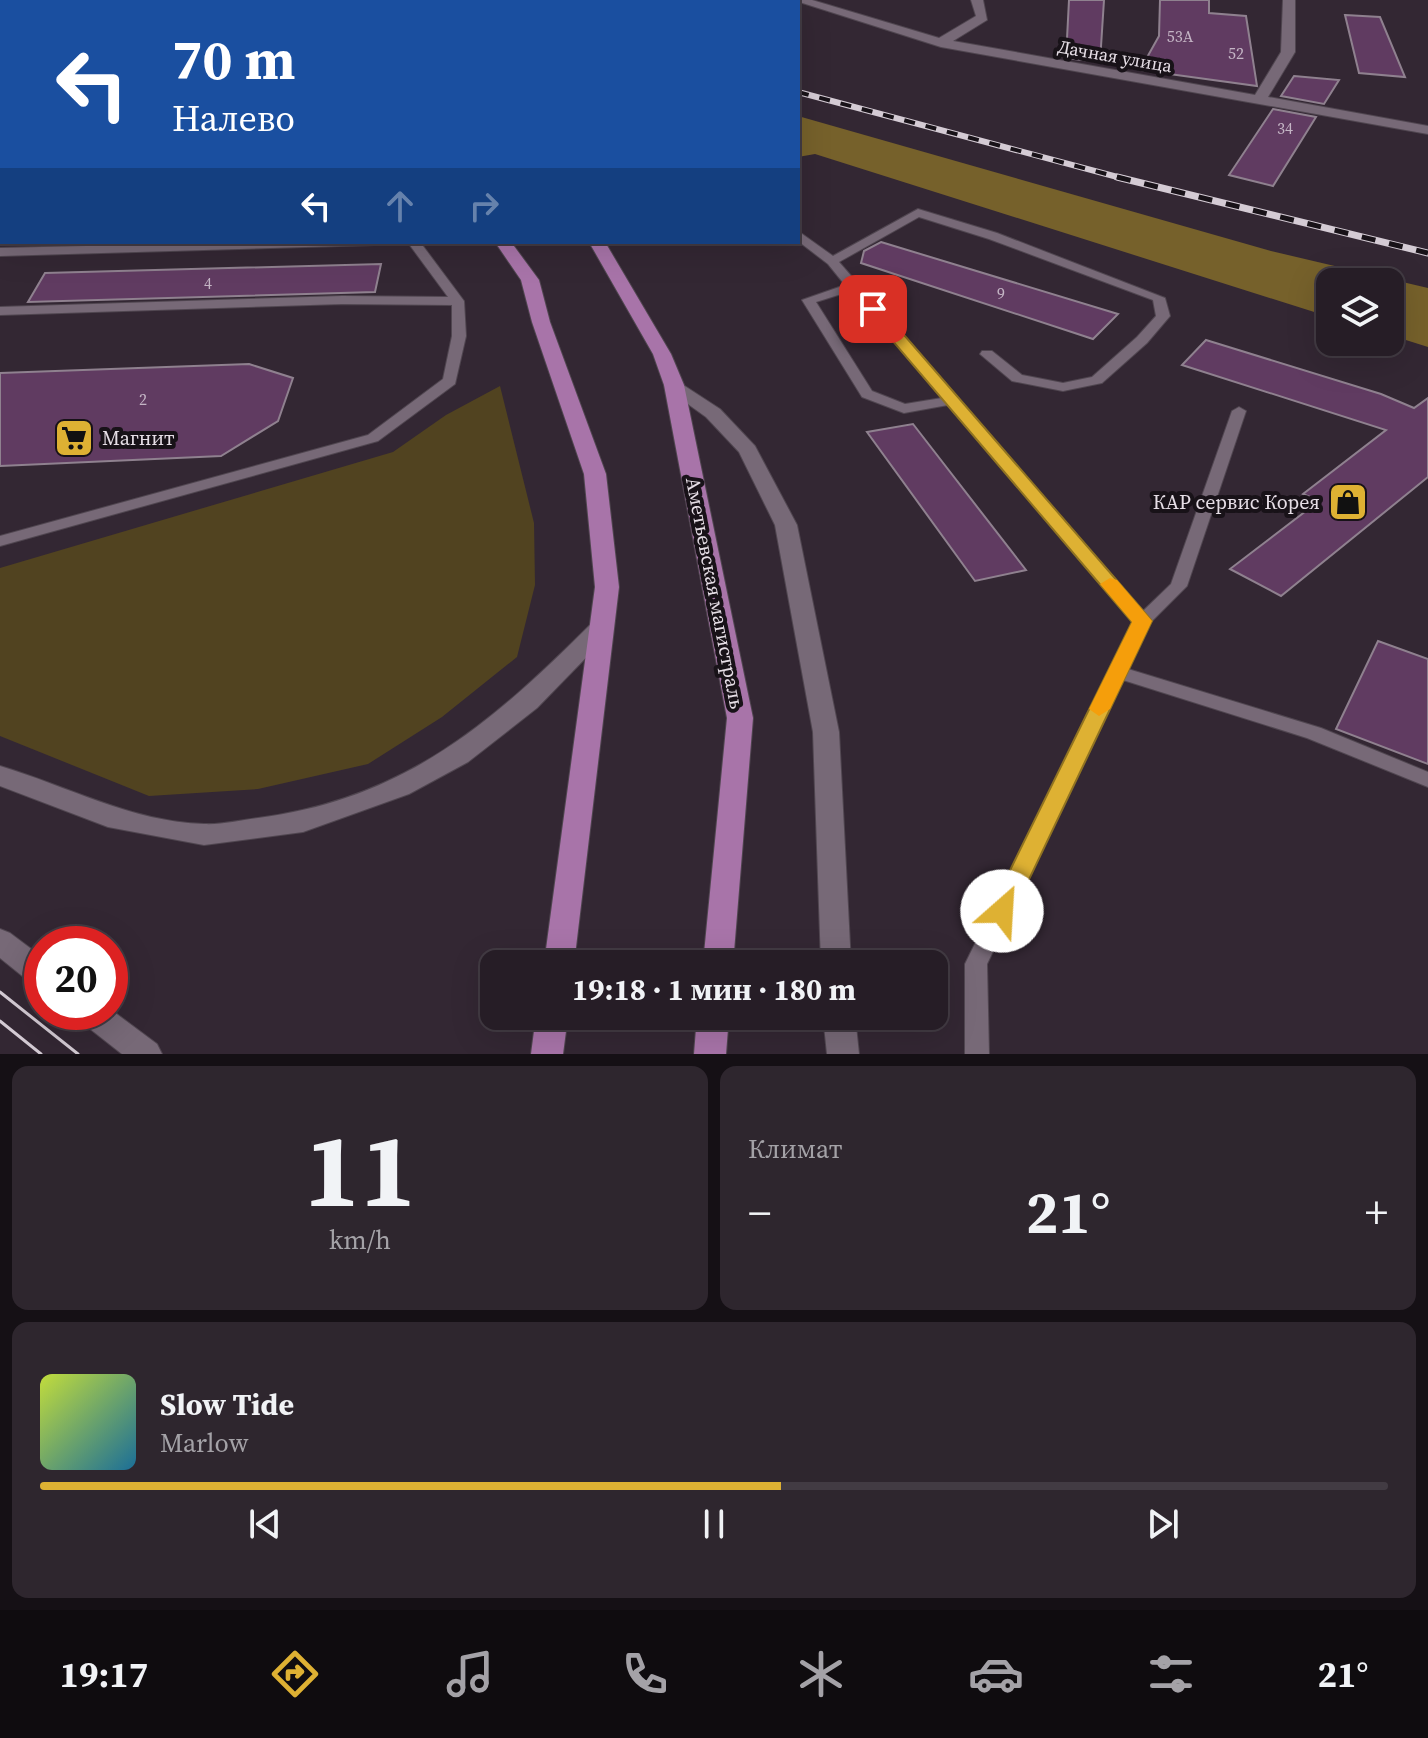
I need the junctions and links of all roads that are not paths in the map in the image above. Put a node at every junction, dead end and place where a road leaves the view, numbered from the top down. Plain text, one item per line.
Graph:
1 (800, 0) edge
2 (977, 0) edge
3 (1289, 0) edge
4 (941, 43) junction
5 (1259, 100) junction
6 (1428, 130) edge
7 (800, 237) edge
8 (323, 244) edge
9 (415, 244) edge
10 (504, 244) edge
11 (598, 244) edge
12 (0, 252) edge
13 (832, 261) junction
14 (854, 286) junction
15 (458, 301) junction
16 (0, 311) edge
17 (987, 354) dead end
18 (674, 385) junction
19 (952, 400) junction
20 (1239, 411) dead end
21 (0, 541) edge
22 (1142, 621) junction
23 (600, 629) junction
24 (1117, 672) junction
25 (0, 776) edge
26 (1428, 780) edge
27 (0, 941) edge
28 (561, 950) edge
29 (719, 950) edge
30 (835, 950) edge
31 (24, 960) edge
32 (115, 1030) edge
33 (550, 1030) edge
34 (712, 1030) edge
35 (840, 1030) edge
36 (146, 1054) edge
37 (547, 1054) edge
38 (710, 1054) edge
39 (843, 1054) edge
40 (977, 1054) edge

1 - 4 street, Дачная улица
2 - 4 street
3 - 5 street
4 - 5 street, Дачная улица
5 - 6 street, Дачная улица
7 - 13 lane
8 - 12 lane
9 - 15 lane
10 - 23 main road
11 - 18 main road, Аметьевская магистраль
13 - 14 lane
13 - 17 lane
14 - 19 lane
14 - 19 lane
15 - 16 lane
15 - 21 lane
18 - 29 main road, Аметьевская магистраль
18 - 30 street
19 - 22 lane
20 - 22 lane
22 - 24 lane
23 - 25 street
23 - 28 main road
24 - 26 lane
24 - 40 lane
27 - 31 street
32 - 36 street
33 - 37 main road
34 - 38 main road
35 - 39 street

